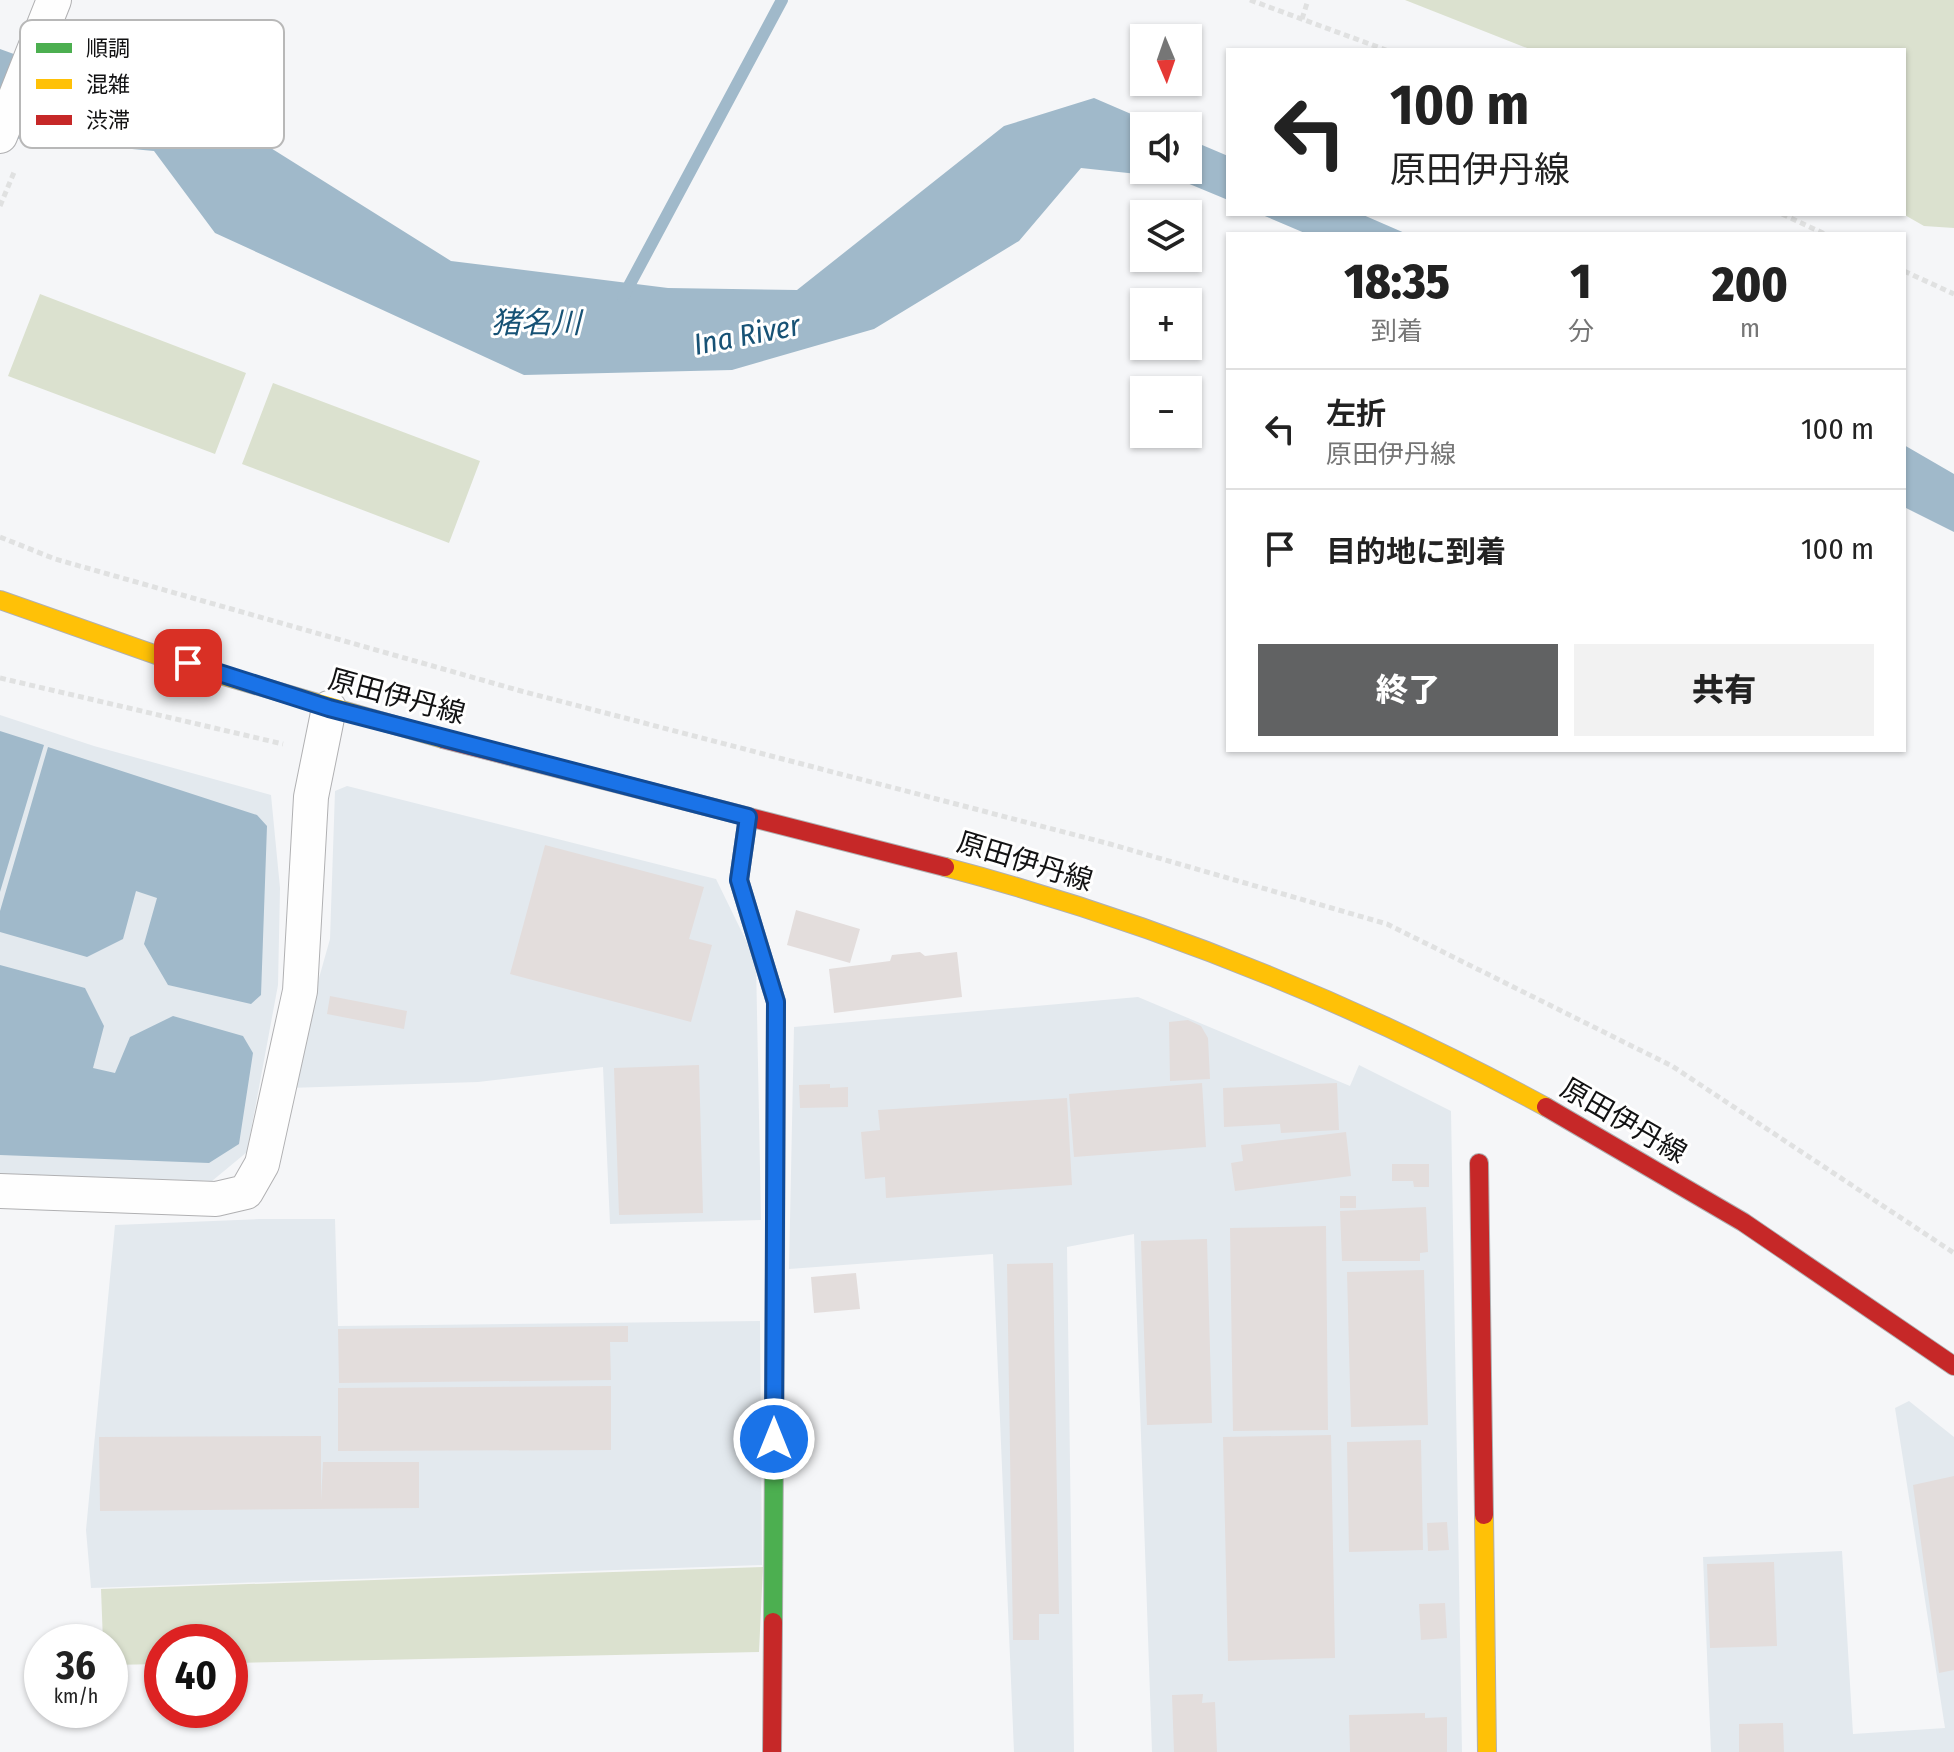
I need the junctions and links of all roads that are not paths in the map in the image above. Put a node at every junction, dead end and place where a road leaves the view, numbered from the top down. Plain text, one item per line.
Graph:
1 (54, 0) edge
2 (46, 20) edge
3 (20, 86) edge
4 (0, 136) edge
5 (0, 600) edge
6 (329, 708) junction
7 (748, 817) junction
8 (1479, 1163) dead end
9 (0, 1191) edge
10 (1954, 1366) edge
11 (772, 1752) edge
12 (1487, 1752) edge

1 - 2 street
3 - 4 street
5 - 6 street, 原田伊丹線
6 - 7 street, 原田伊丹線
6 - 9 street
7 - 10 street, 原田伊丹線
7 - 11 street
8 - 12 street

